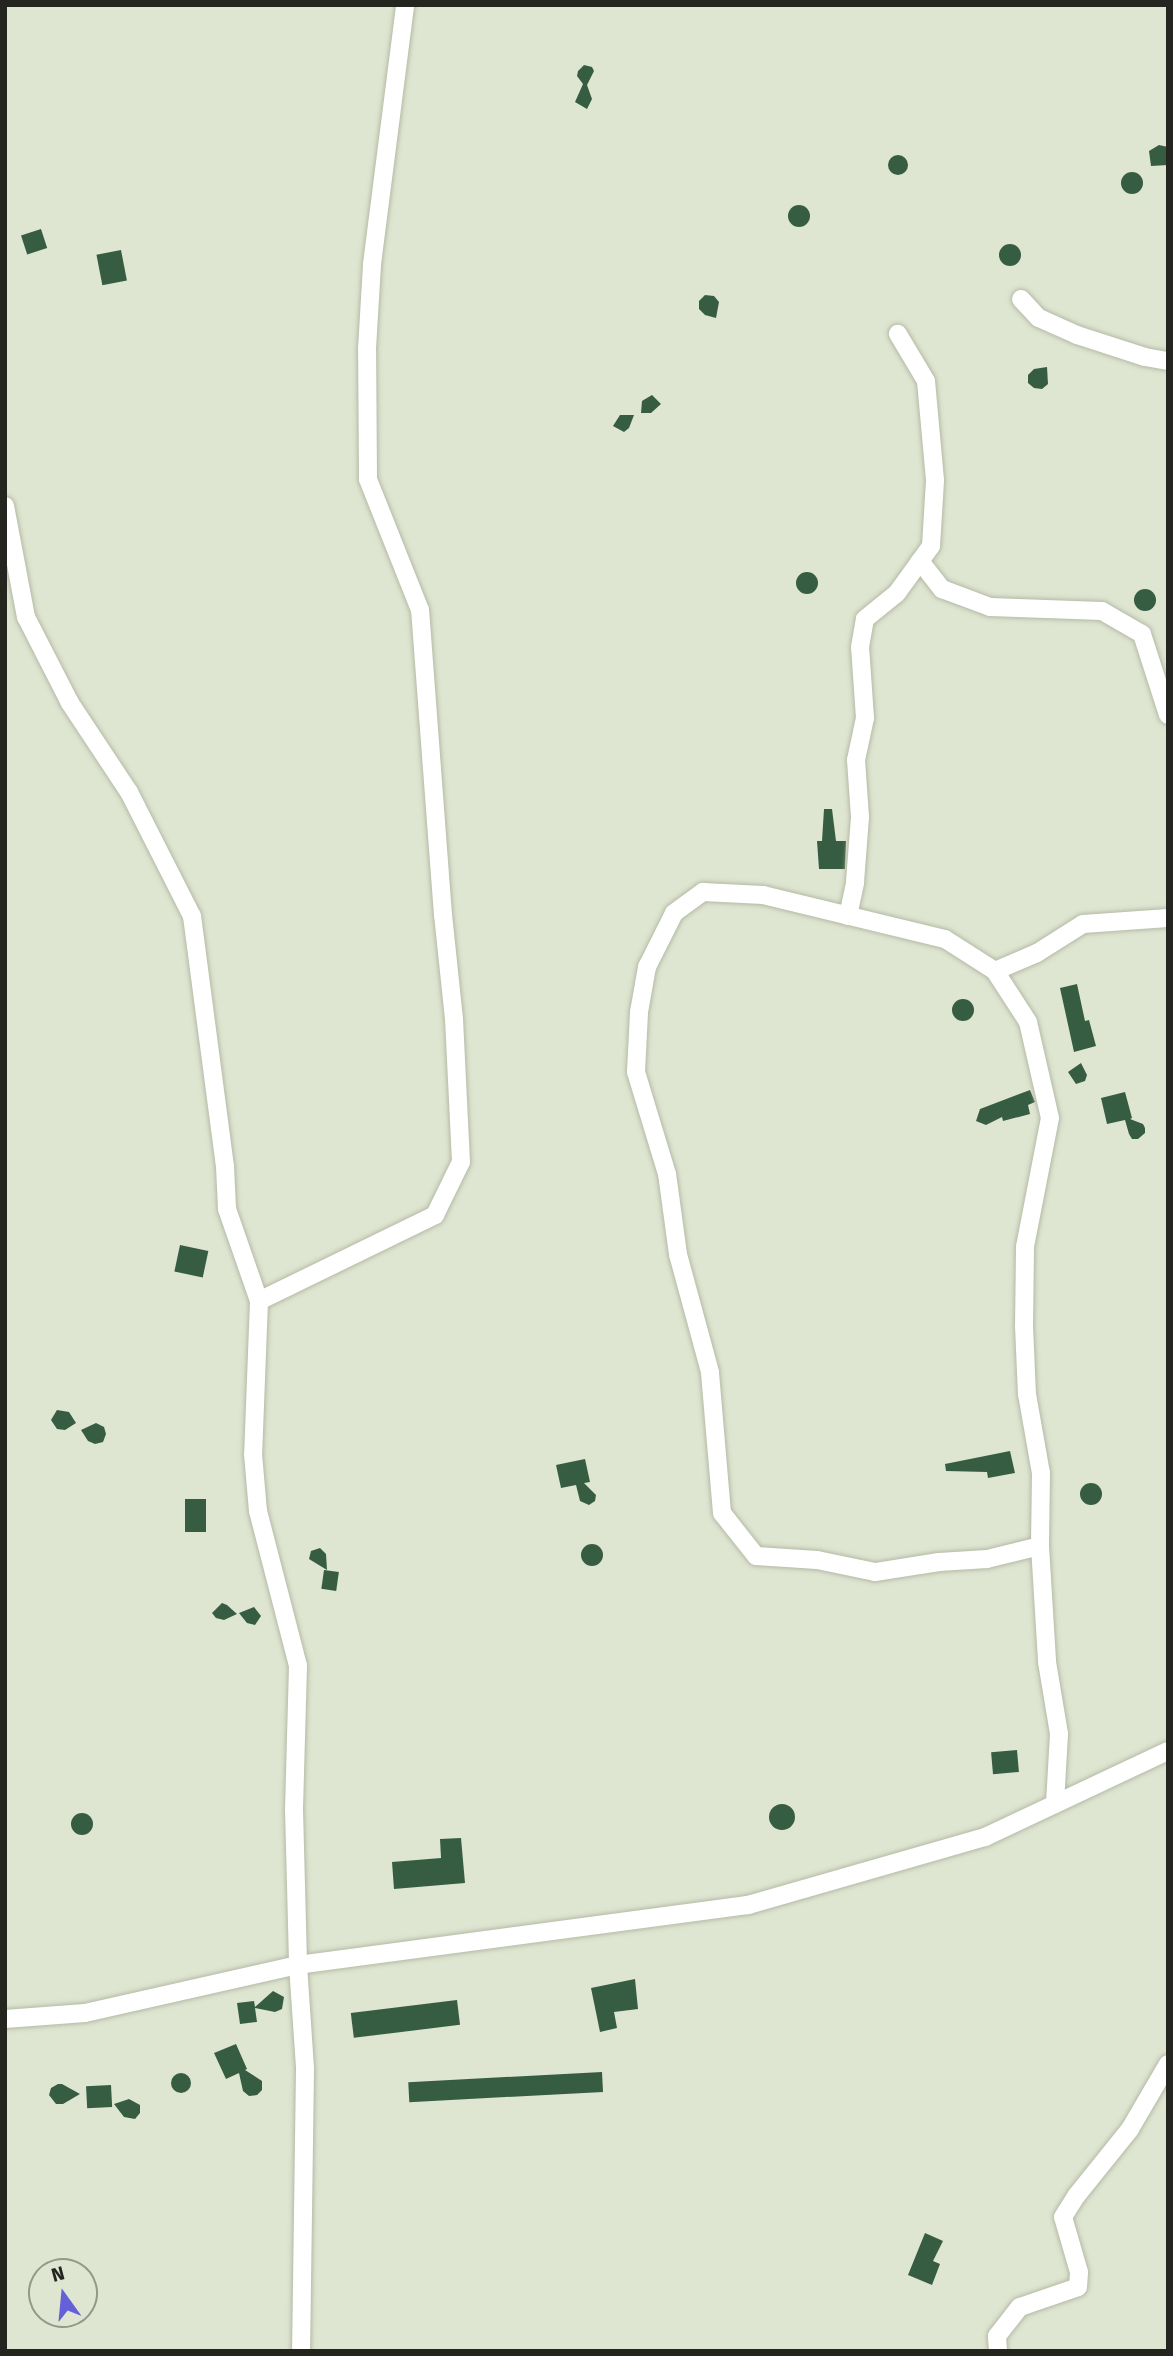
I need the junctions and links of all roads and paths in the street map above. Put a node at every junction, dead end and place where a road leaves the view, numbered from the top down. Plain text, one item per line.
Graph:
1 (405, 5) edge
2 (1021, 299) dead end
3 (898, 334) dead end
4 (1168, 361) edge
5 (5, 506) edge
6 (920, 561) junction
7 (1168, 715) edge
8 (848, 916) junction
9 (1168, 918) edge
10 (995, 971) junction
11 (259, 1301) junction
12 (1040, 1546) junction
13 (1168, 1751) edge
14 (1055, 1804) junction
15 (298, 1965) junction
16 (5, 2019) edge
17 (1168, 2064) edge
18 (301, 2351) edge
19 (998, 2351) edge

1 - 11 street
2 - 4 street
3 - 6 street
5 - 11 street
6 - 7 street
6 - 8 street
8 - 10 street
8 - 12 street
9 - 10 street
10 - 12 street
11 - 15 street
12 - 14 street
13 - 14 street
14 - 15 street
15 - 16 street
15 - 18 street
17 - 19 street

